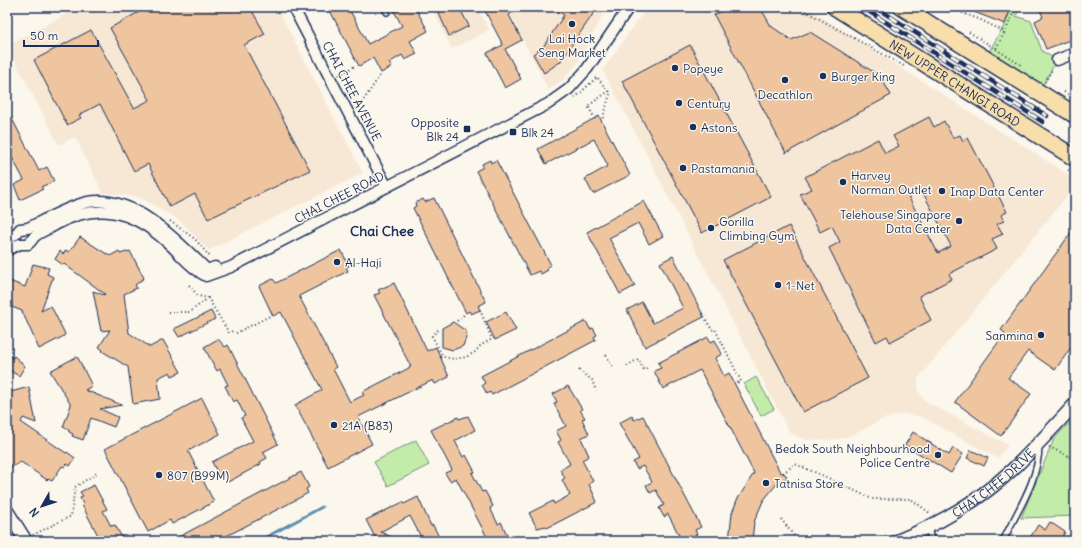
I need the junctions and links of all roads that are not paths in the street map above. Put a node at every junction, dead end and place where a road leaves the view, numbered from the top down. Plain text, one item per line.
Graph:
1 (293, 7) edge
2 (623, 7) edge
3 (629, 7) edge
4 (835, 7) edge
5 (902, 7) edge
6 (1075, 53) edge
7 (1057, 60) road end
8 (1075, 115) edge
9 (1070, 163) edge
10 (386, 185) junction
11 (28, 228) junction
12 (12, 236) edge
13 (33, 238) junction
14 (20, 244) junction
15 (7, 250) edge
16 (1075, 404) edge
17 (1040, 442) junction
18 (7, 510) edge
19 (926, 523) junction
20 (893, 538) edge
21 (25, 540) edge
22 (932, 541) edge
23 (1003, 541) edge

1 - 10 street, CHAI CHEE AVENUE
2 - 10 street, CHAI CHEE ROAD
3 - 10 street, CHAI CHEE ROAD
4 - 9 main road, NEW UPPER CHANGI ROAD
5 - 8 main road
6 - 7 street
10 - 11 street, CHAI CHEE ROAD
10 - 13 street, CHAI CHEE ROAD
11 - 12 street, CHAI CHEE ROAD
11 - 13 street
12 - 14 street, CHAI CHEE ROAD
13 - 14 street, CHAI CHEE ROAD
14 - 15 street, CHAI CHEE ROAD
16 - 17 street, CHAI CHEE DRIVE
17 - 19 street, CHAI CHEE DRIVE
17 - 23 lane
18 - 21 street
19 - 20 street, CHAI CHEE DRIVE
19 - 22 lane

